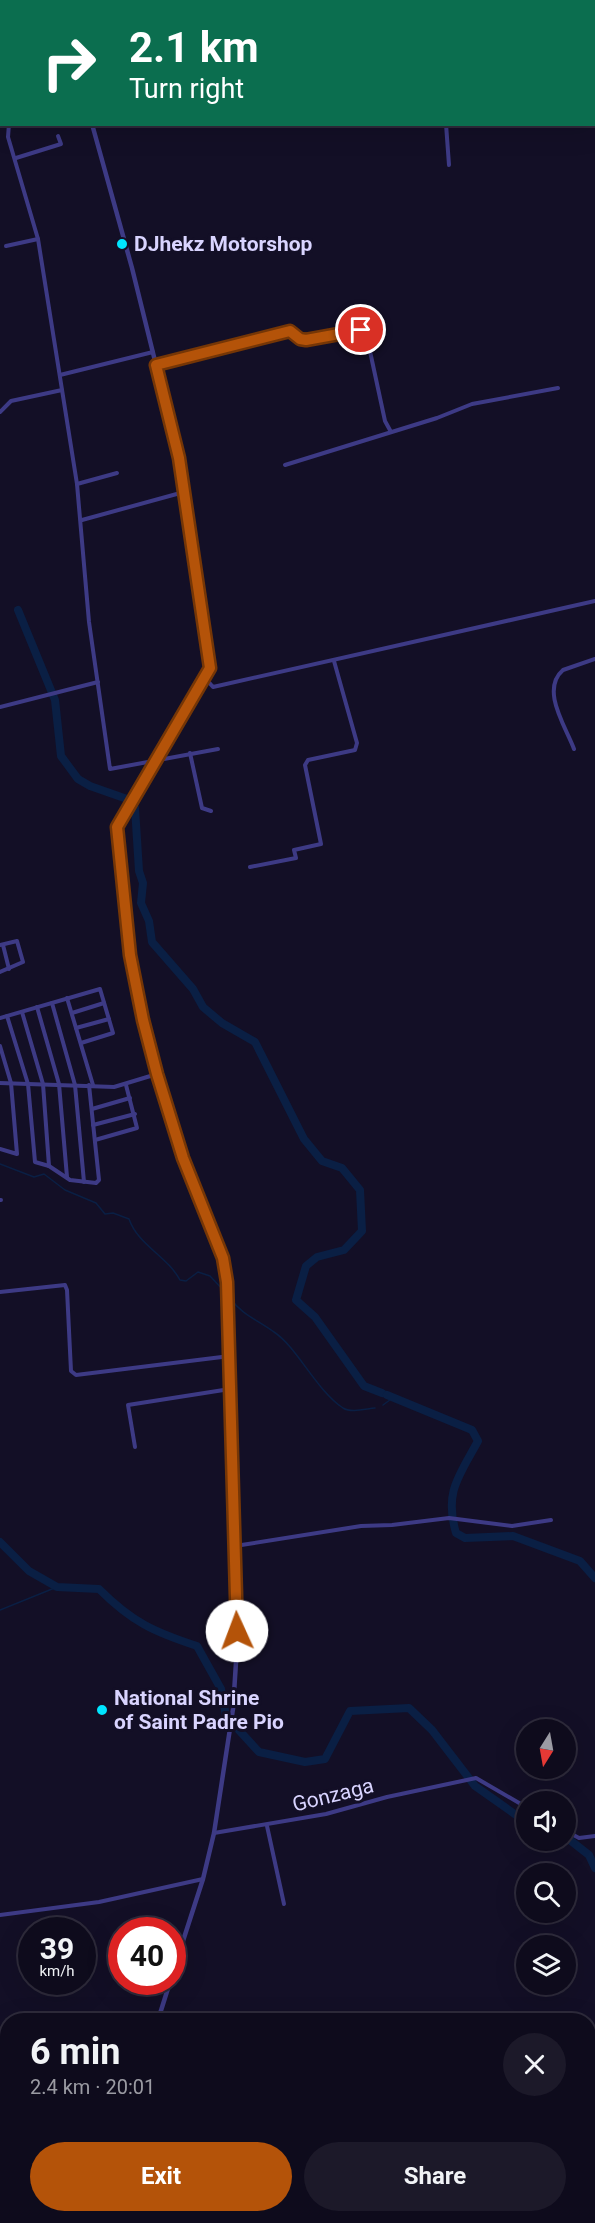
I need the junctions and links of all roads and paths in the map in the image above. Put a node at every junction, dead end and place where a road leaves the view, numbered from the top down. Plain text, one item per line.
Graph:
1 (9, 126) edge
2 (93, 126) edge
3 (446, 126) edge
4 (58, 136) dead end
5 (16, 158) junction
6 (449, 165) dead end
7 (38, 239) junction
8 (6, 246) dead end
9 (153, 352) junction
10 (156, 365) junction
11 (60, 375) junction
12 (558, 388) dead end
13 (62, 390) junction
14 (0, 412) edge
15 (391, 432) junction
16 (285, 465) dead end
17 (117, 473) dead end
18 (77, 484) junction
19 (184, 492) junction
20 (82, 520) junction
21 (595, 602) edge
22 (595, 658) edge
23 (334, 661) junction
24 (206, 679) junction
25 (98, 682) junction
26 (0, 707) edge
27 (219, 749) dead end
28 (574, 749) dead end
29 (190, 753) junction
30 (156, 760) junction
31 (211, 811) dead end
32 (249, 867) dead end
33 (1, 945) edge
34 (9, 969) junction
35 (0, 972) edge
36 (67, 998) junction
37 (52, 1003) junction
38 (104, 1004) junction
39 (37, 1007) junction
40 (22, 1012) junction
41 (72, 1013) junction
42 (7, 1016) junction
43 (0, 1018) edge
44 (109, 1018) junction
45 (76, 1028) junction
46 (81, 1043) junction
47 (0, 1046) edge
48 (157, 1074) junction
49 (0, 1083) edge
50 (11, 1083) junction
51 (28, 1083) junction
52 (43, 1084) junction
53 (59, 1084) junction
54 (75, 1085) junction
55 (91, 1085) junction
56 (126, 1085) junction
57 (130, 1098) junction
58 (92, 1109) junction
59 (135, 1114) junction
60 (93, 1125) junction
61 (94, 1140) junction
62 (0, 1144) edge
63 (0, 1149) edge
64 (49, 1166) junction
65 (67, 1178) junction
66 (84, 1182) junction
67 (0, 1292) edge
68 (230, 1356) junction
69 (230, 1389) junction
70 (135, 1448) dead end
71 (551, 1520) dead end
72 (235, 1546) junction
73 (516, 1801) edge
74 (267, 1826) junction
75 (213, 1833) junction
76 (576, 1836) edge
77 (595, 1836) edge
78 (203, 1879) junction
79 (284, 1904) dead end
80 (0, 1915) edge
81 (186, 1932) edge
82 (166, 1995) edge
83 (160, 2013) edge

1 - 5 street
2 - 9 street
3 - 6 street
4 - 5 street
5 - 7 street
7 - 8 street
7 - 11 street
9 - 10 street
9 - 11 street
10 - 15 street
10 - 19 street
11 - 13 street
12 - 15 street
13 - 14 street
13 - 18 street
15 - 16 street
17 - 18 street
18 - 20 street
19 - 20 street
19 - 24 street
20 - 25 street
21 - 23 street
22 - 28 street
23 - 24 street
23 - 32 street
24 - 30 street
25 - 26 street
25 - 30 street
27 - 29 street
29 - 30 street
29 - 31 street
30 - 48 street
33 - 34 street
33 - 34 street
34 - 35 street
36 - 37 street
36 - 38 street
36 - 41 street
37 - 39 street
37 - 54 street
38 - 41 street
38 - 44 street
39 - 40 street
39 - 53 street
40 - 42 street
40 - 52 street
41 - 45 street
42 - 43 street
42 - 51 street
44 - 45 street
44 - 46 street
45 - 46 street
46 - 55 street
47 - 50 street
48 - 56 street
48 - 68 street
49 - 50 street
50 - 51 street
50 - 63 street
51 - 52 street
51 - 64 street
52 - 53 street
52 - 64 street
53 - 54 street
53 - 65 street
54 - 55 street
54 - 66 street
55 - 56 street
55 - 58 street
56 - 57 street
57 - 58 street
57 - 59 street
58 - 60 street
59 - 60 street
59 - 61 street
60 - 61 street
61 - 66 street
62 - 63 street
64 - 65 street
65 - 66 street
67 - 68 street
68 - 69 street
69 - 70 street
69 - 72 street
71 - 72 street
72 - 75 street
73 - 74 street, Gonzaga
74 - 75 street, Gonzaga
74 - 79 street
75 - 78 street
76 - 77 street
78 - 80 street
78 - 81 street
82 - 83 street

